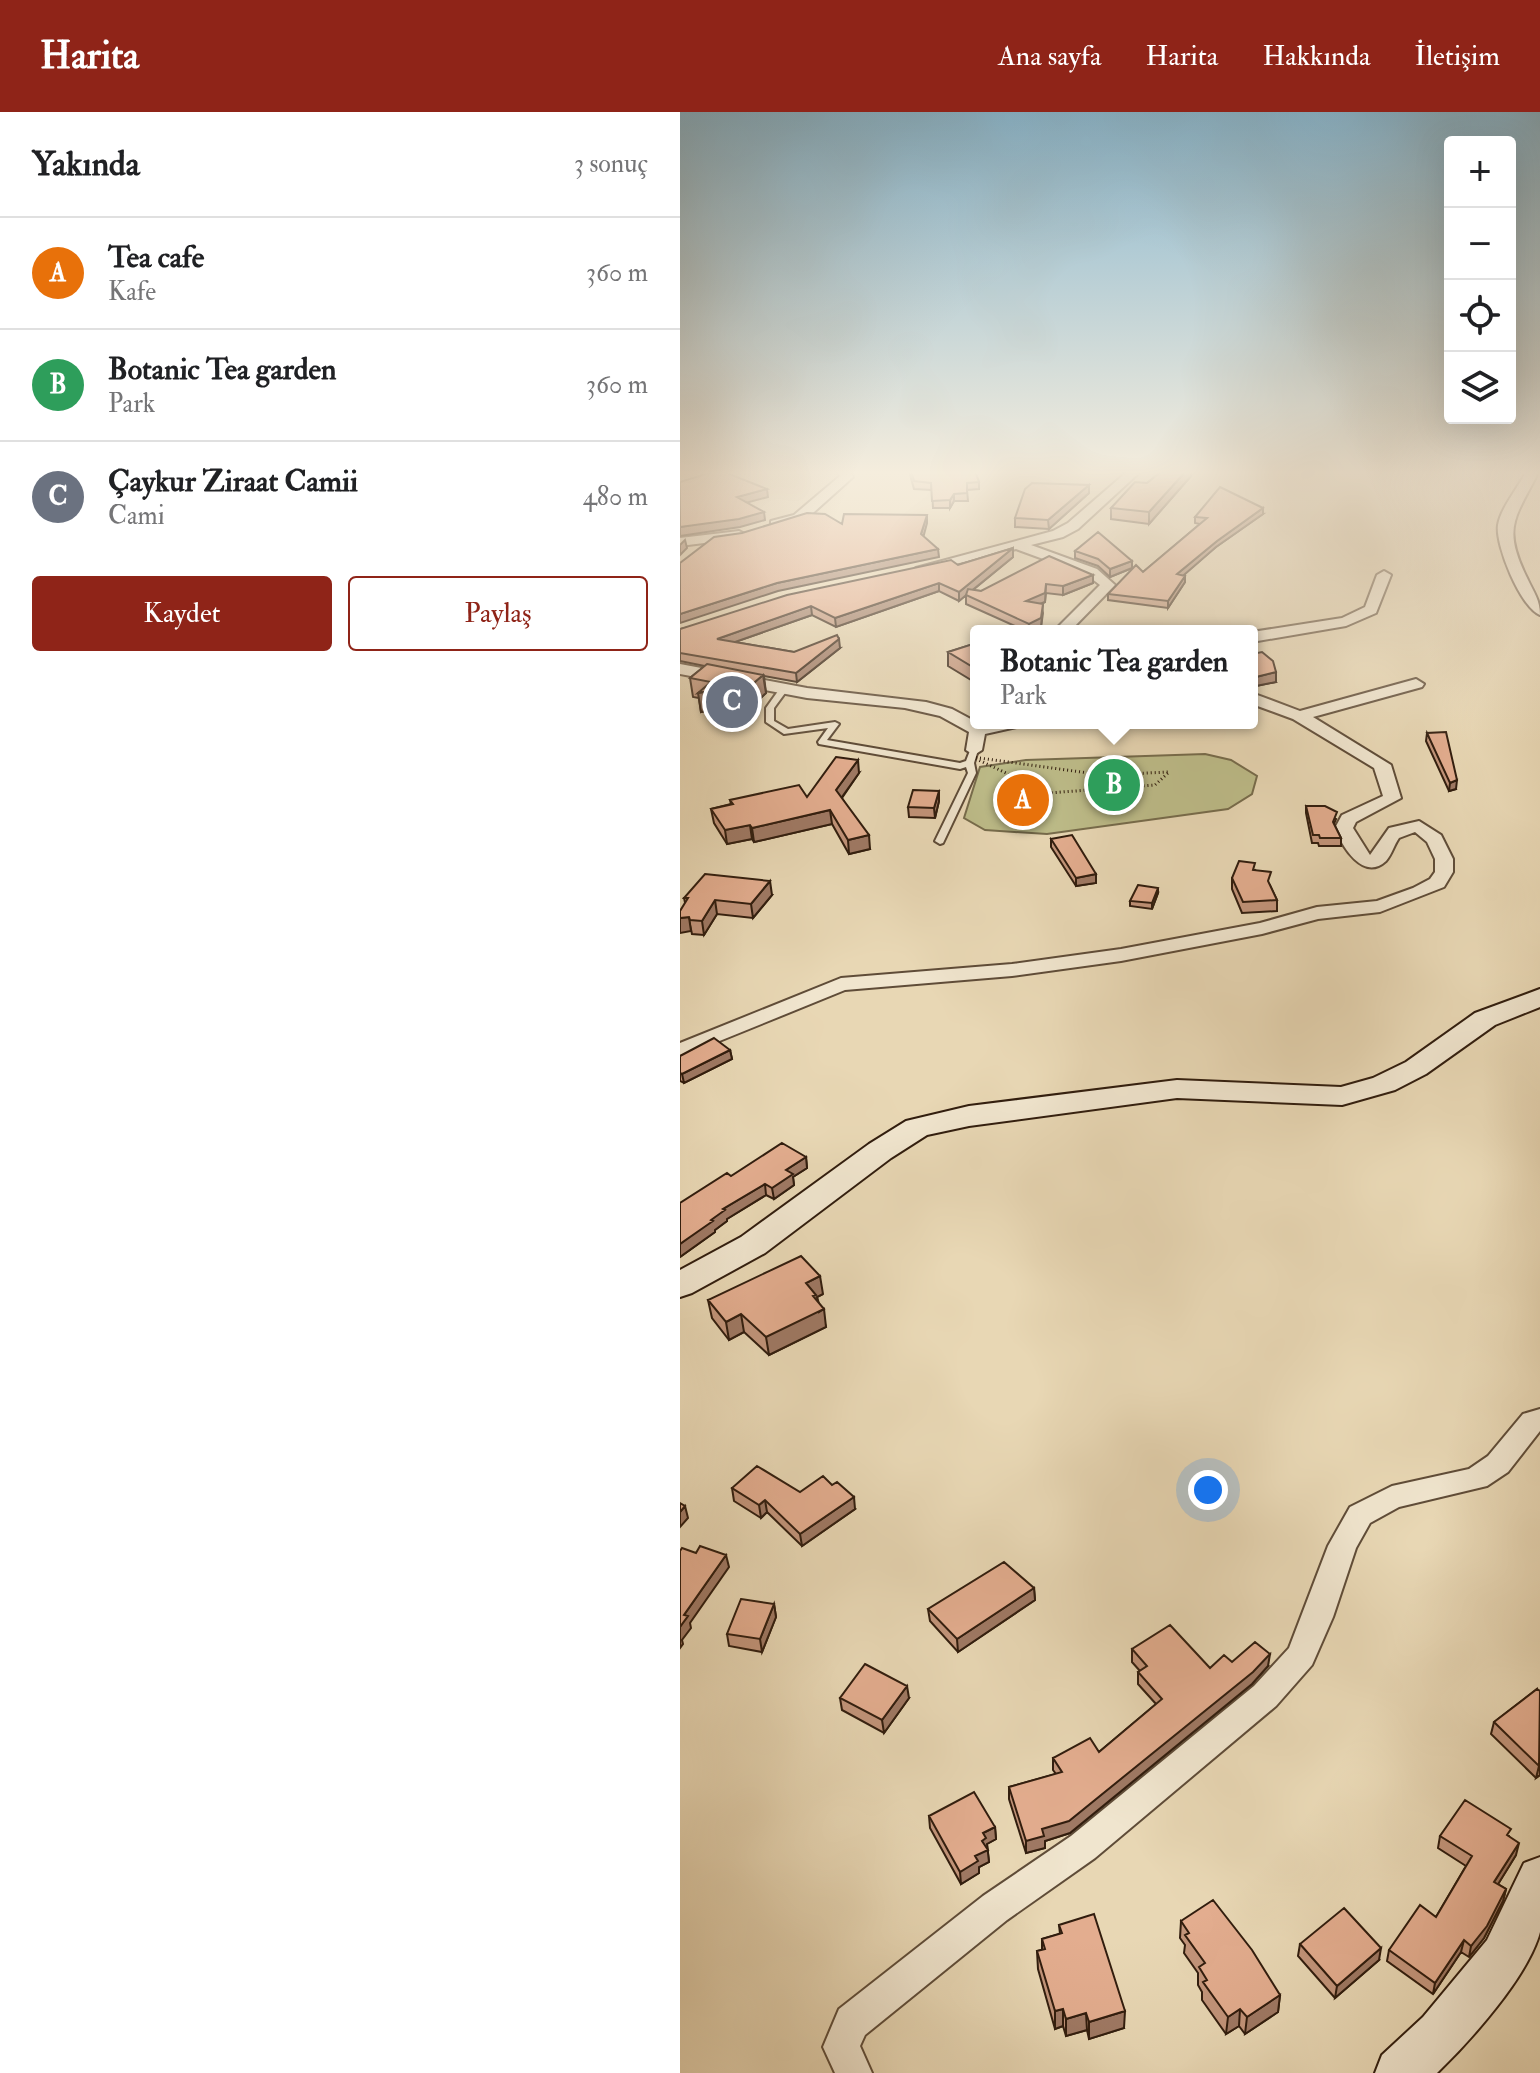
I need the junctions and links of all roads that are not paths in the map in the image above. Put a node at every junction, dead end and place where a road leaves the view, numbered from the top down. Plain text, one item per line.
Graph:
1 (947, 563) edge
2 (1066, 563) edge
3 (1515, 563) edge
4 (912, 571) edge
5 (1384, 575) dead end
6 (1540, 611) edge
7 (1067, 625) edge
8 (1258, 636) edge
9 (680, 669) edge
10 (1416, 684) dead end
11 (784, 689) junction
12 (1258, 700) edge
13 (1299, 716) junction
14 (970, 723) edge
15 (982, 729) edge
16 (977, 730) joint
17 (972, 757) junction
18 (940, 841) dead end
19 (1540, 997) edge
20 (680, 1051) edge
21 (680, 1285) edge
22 (1540, 1419) edge
23 (1540, 1879) edge
24 (854, 2073) edge
25 (1400, 2073) edge

1 - 4 street
2 - 7 street
3 - 6 street
5 - 8 street
9 - 11 street
10 - 13 street
11 - 14 street
11 - 17 lane
12 - 13 street
13 - 20 street
15 - 16 street
16 - 17 street
17 - 18 lane
19 - 21 street
22 - 24 street
23 - 25 street

